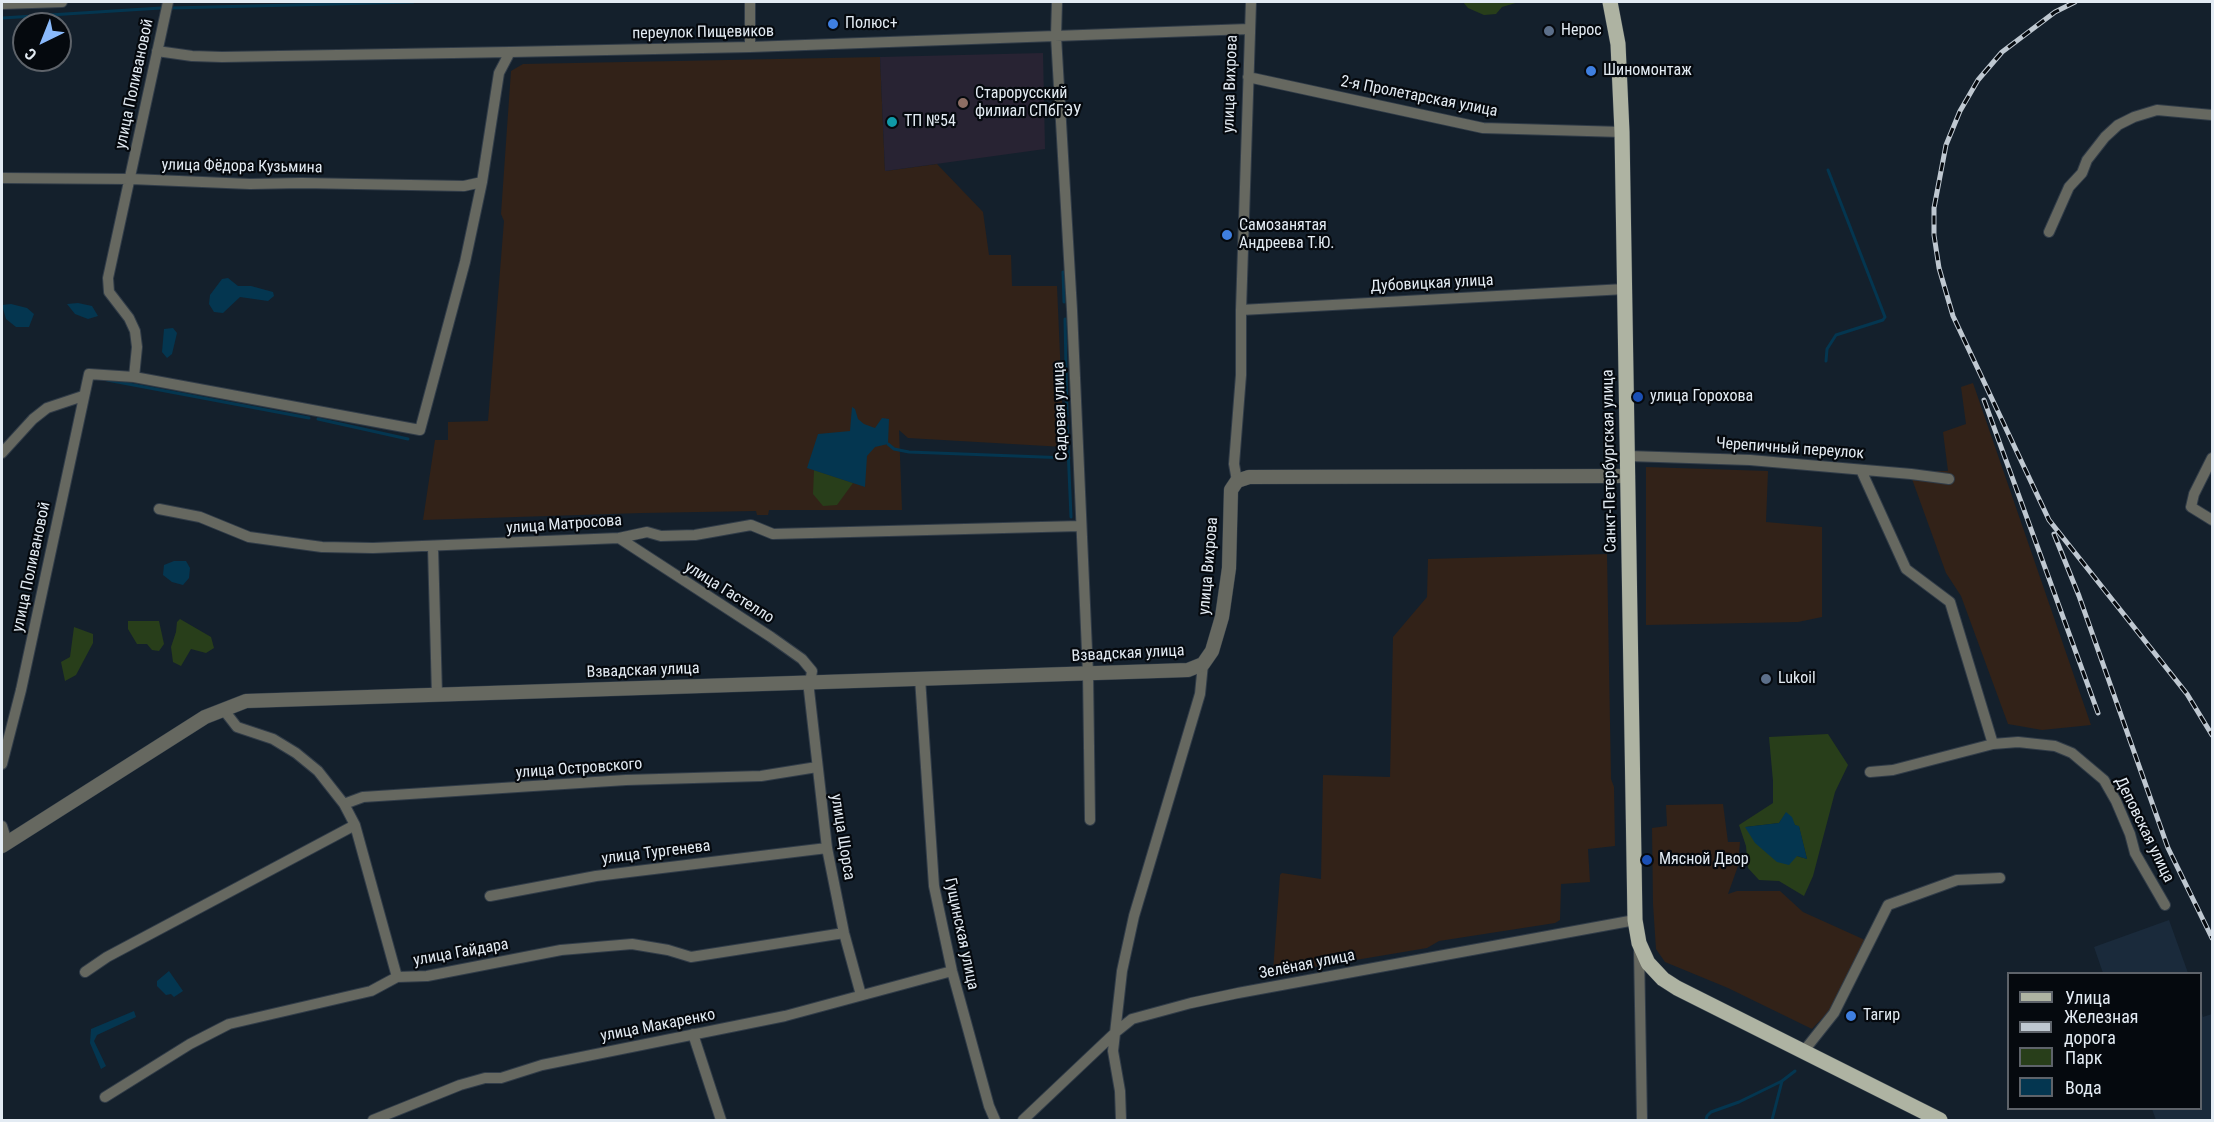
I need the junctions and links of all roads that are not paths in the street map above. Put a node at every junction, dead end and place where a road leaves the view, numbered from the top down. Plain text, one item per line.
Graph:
1 (62, 2) edge
2 (168, 2) edge
3 (750, 2) edge
4 (1057, 2) edge
5 (1251, 2) edge
6 (1610, 2) edge
7 (2, 4) edge
8 (1250, 29) junction
9 (1056, 36) junction
10 (750, 47) junction
11 (157, 51) junction
12 (510, 52) junction
13 (1248, 77) junction
14 (2212, 115) edge
15 (1622, 132) junction
16 (2, 178) edge
17 (131, 179) junction
18 (482, 182) junction
19 (2049, 232) dead end
20 (1625, 289) junction
21 (1241, 310) junction
22 (134, 377) junction
23 (83, 396) junction
24 (2, 453) edge
25 (1628, 456) junction
26 (2212, 458) edge
27 (1861, 470) junction
28 (1628, 476) junction
29 (1949, 479) dead end
30 (1237, 481) junction
31 (159, 510) dead end
32 (2212, 520) edge
33 (1080, 526) junction
34 (619, 538) junction
35 (433, 547) junction
36 (1203, 664) junction
37 (1088, 673) junction
38 (920, 678) junction
39 (811, 681) junction
40 (437, 694) junction
41 (223, 709) junction
42 (1993, 744) junction
43 (2, 764) edge
44 (817, 767) junction
45 (1870, 772) dead end
46 (344, 804) junction
47 (1090, 820) dead end
48 (355, 825) junction
49 (2, 826) edge
50 (4, 844) edge
51 (828, 848) junction
52 (2000, 878) dead end
53 (490, 896) dead end
54 (2165, 905) dead end
55 (1635, 920) junction
56 (844, 933) junction
57 (1639, 943) junction
58 (952, 971) junction
59 (85, 972) dead end
60 (397, 977) junction
61 (861, 995) junction
62 (1117, 1031) junction
63 (693, 1034) junction
64 (1803, 1052) junction
65 (105, 1097) dead end
66 (373, 1120) edge
67 (721, 1120) edge
68 (995, 1120) edge
69 (1023, 1120) edge
70 (1121, 1120) edge
71 (1642, 1120) edge
72 (1940, 1120) edge

1 - 7 street
2 - 11 street, улица Поливановой
3 - 10 street
4 - 9 street, Садовая улица
5 - 8 street, улица Вихрова
6 - 15 main road, Санкт-Петербургская улица
8 - 9 street, переулок Пищевиков
8 - 13 street, улица Вихрова
9 - 10 street, переулок Пищевиков
9 - 33 street, Садовая улица
10 - 12 street, переулок Пищевиков
11 - 12 street, переулок Пищевиков
11 - 17 street, улица Поливановой
12 - 18 street
13 - 15 street, 2-я Пролетарская улица
13 - 21 street, улица Вихрова
14 - 19 street
15 - 20 main road, Санкт-Петербургская улица
16 - 17 street, улица Фёдора Кузьмина
17 - 18 street, улица Фёдора Кузьмина
17 - 22 street, улица Поливановой
18 - 22 street
20 - 21 street, Дубовицкая улица
20 - 25 main road, Санкт-Петербургская улица
21 - 30 street, улица Вихрова
22 - 23 street, улица Поливановой
23 - 24 street
23 - 43 street, улица Поливановой
25 - 27 street, Черепичный переулок
25 - 28 main road, Санкт-Петербургская улица
26 - 32 street
27 - 29 street, Черепичный переулок
27 - 42 street
28 - 30 street
28 - 55 main road, Санкт-Петербургская улица
30 - 36 street, улица Вихрова
31 - 35 street, улица Матросова
33 - 34 street, улица Матросова
33 - 37 street, Садовая улица
34 - 35 street, улица Матросова
34 - 39 street, улица Гастелло
35 - 40 street
36 - 37 street, Взвадская улица
36 - 62 street, улица Вихрова
37 - 38 street, Взвадская улица
37 - 47 street, Садовая улица
38 - 39 street, Взвадская улица
38 - 58 street, Гущинская улица
39 - 40 street, Взвадская улица
39 - 44 street, улица Щорса
40 - 41 street, Взвадская улица
41 - 46 street
41 - 50 street, Взвадская улица
42 - 45 street, Деповская улица
42 - 54 street, Деповская улица
44 - 46 street, улица Островского
44 - 51 street, улица Щорса
46 - 48 street
48 - 59 street
48 - 60 street
49 - 50 street
51 - 53 street, улица Тургенева
51 - 56 street, улица Щорса
52 - 64 street
55 - 57 main road, Санкт-Петербургская улица
55 - 62 street, Зелёная улица
56 - 60 street, улица Гайдара
56 - 61 street, улица Щорса
57 - 64 main road, Санкт-Петербургская улица
57 - 71 street
58 - 61 street, улица Макаренко
58 - 68 street, Гущинская улица
60 - 65 street, улица Гайдара
61 - 63 street, улица Макаренко
62 - 69 street, Зелёная улица
62 - 70 street, улица Вихрова
63 - 66 street, улица Макаренко
63 - 67 street
64 - 72 main road, Санкт-Петербургская улица

